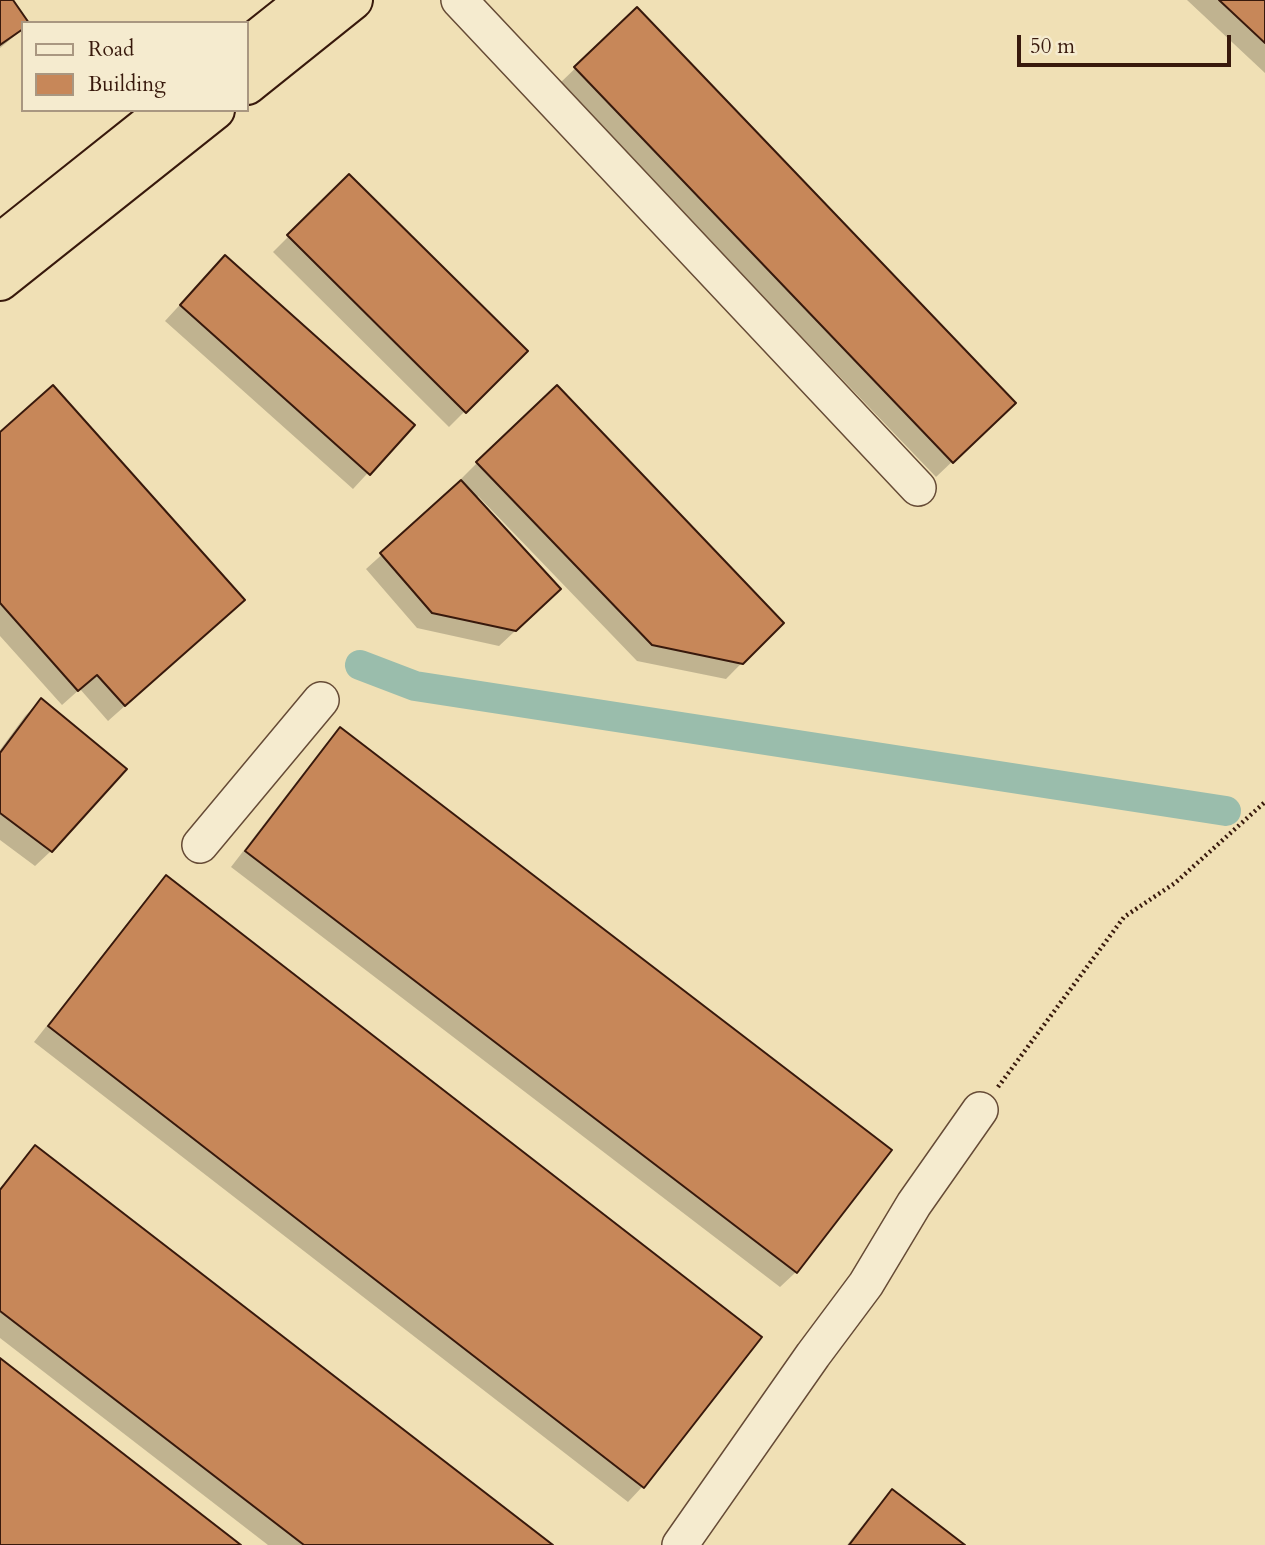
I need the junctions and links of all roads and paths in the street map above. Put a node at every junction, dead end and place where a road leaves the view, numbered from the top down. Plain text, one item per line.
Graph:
1 (306, 0) edge
2 (353, 0) edge
3 (459, 0) edge
4 (248, 46) edge
5 (248, 84) edge
6 (164, 112) edge
7 (212, 112) edge
8 (0, 243) edge
9 (0, 281) edge
10 (918, 488) dead end
11 (321, 700) dead end
12 (1265, 802) edge
13 (200, 845) dead end
14 (981, 1110) joint
15 (680, 1545) edge

1 - 4 highway
2 - 5 highway
3 - 10 lane
6 - 8 highway
7 - 9 highway
11 - 13 lane
12 - 14 path
14 - 15 lane

